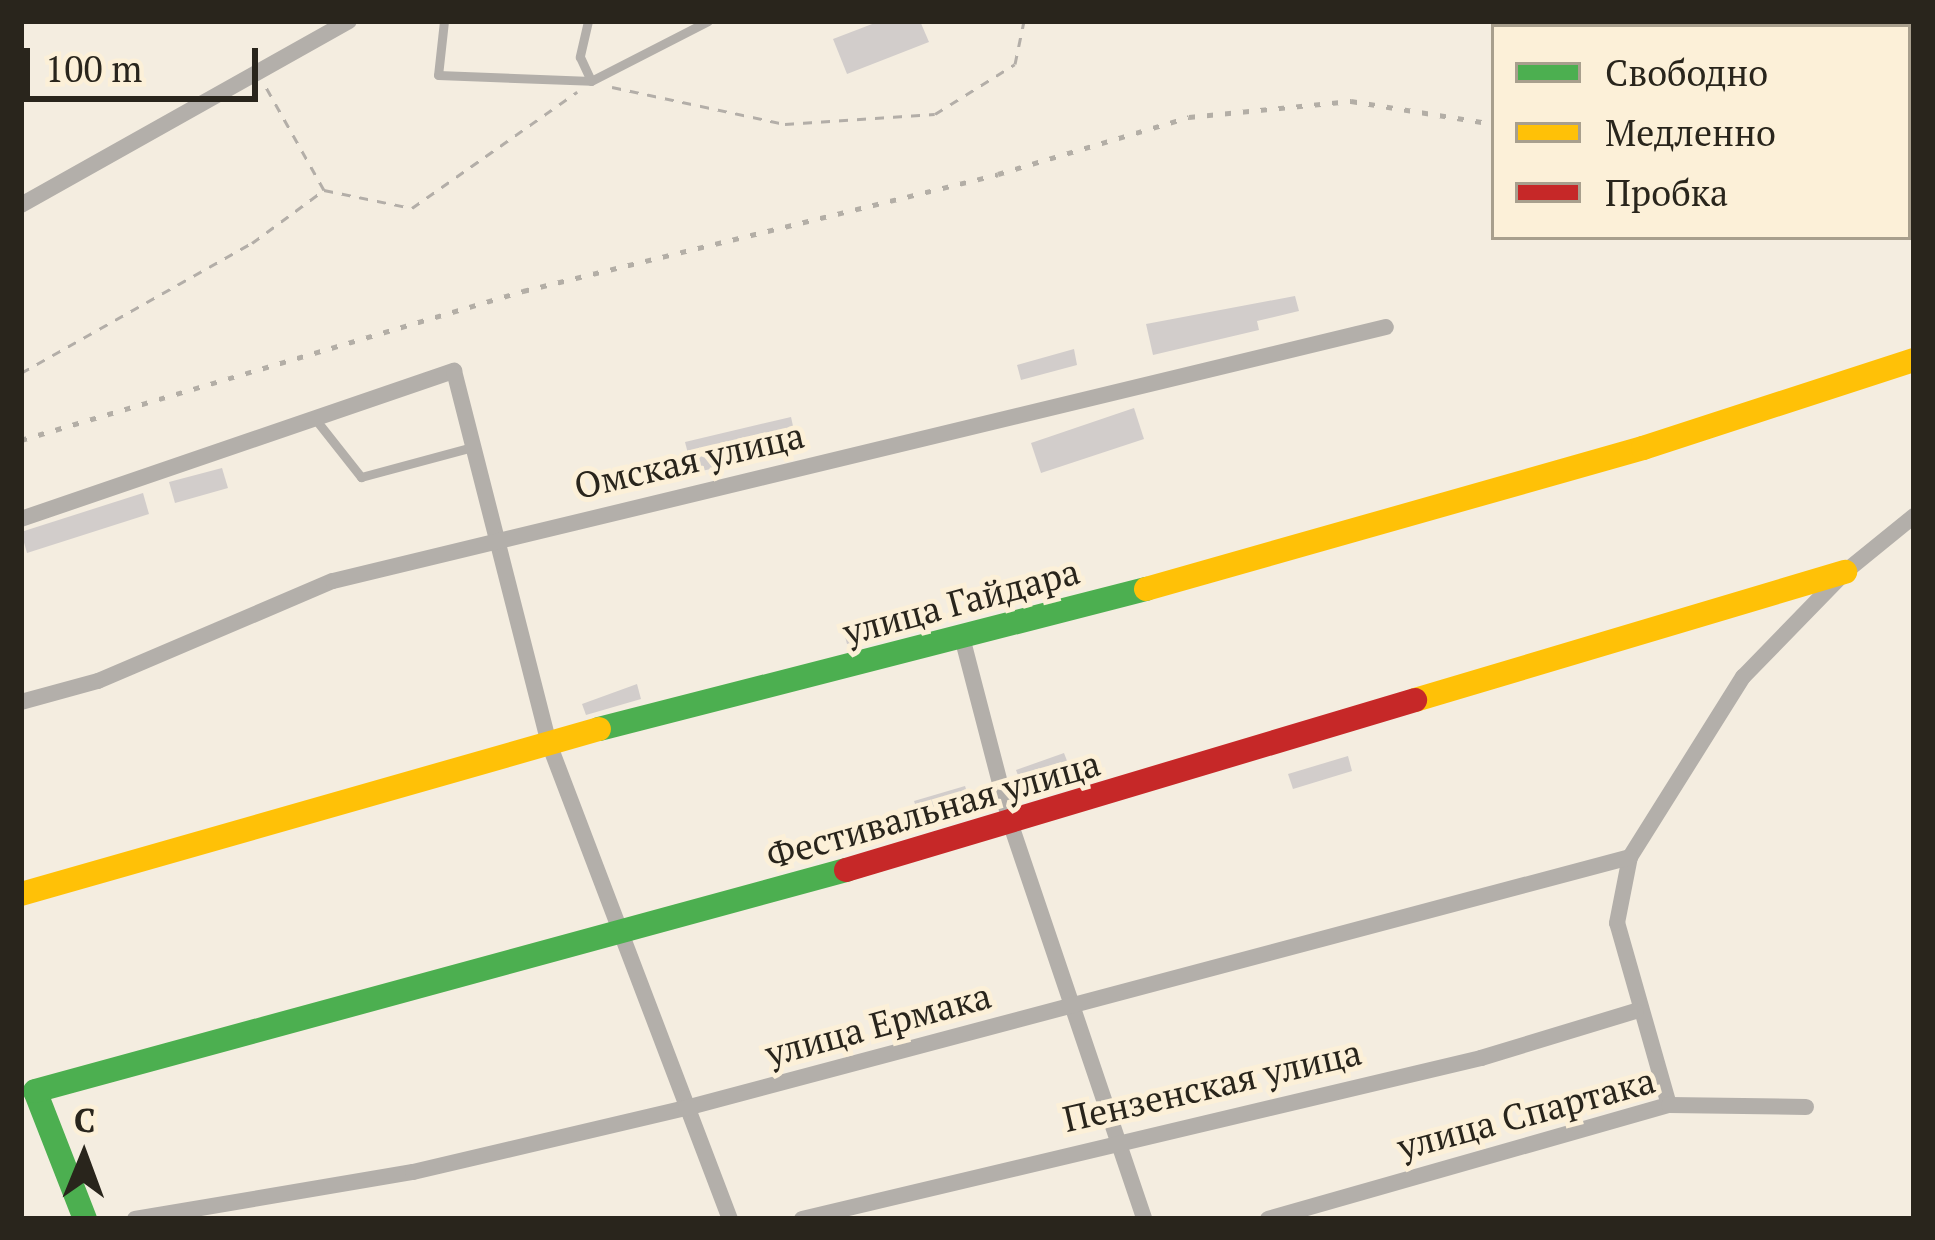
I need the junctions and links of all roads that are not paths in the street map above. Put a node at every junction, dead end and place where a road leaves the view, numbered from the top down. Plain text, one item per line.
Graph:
1 (349, 21) edge
2 (444, 21) edge
3 (588, 21) edge
4 (708, 21) edge
5 (591, 81) junction
6 (21, 205) edge
7 (1386, 327) dead end
8 (1914, 360) edge
9 (313, 416) junction
10 (472, 447) junction
11 (1914, 516) edge
12 (21, 519) edge
13 (495, 540) junction
14 (1845, 572) junction
15 (963, 641) junction
16 (21, 702) edge
17 (548, 741) junction
18 (1011, 825) junction
19 (1630, 857) junction
20 (21, 893) edge
21 (622, 937) junction
22 (1072, 1007) junction
23 (1636, 1011) junction
24 (1669, 1105) junction
25 (1806, 1107) dead end
26 (686, 1108) junction
27 (1116, 1139) junction
28 (85, 1219) edge
29 (135, 1219) edge
30 (730, 1219) edge
31 (802, 1219) edge
32 (1144, 1219) edge
33 (1268, 1219) edge

1 - 6 street
2 - 5 lane
3 - 5 lane
4 - 5 lane
7 - 13 street, Омская улица
8 - 15 street, улица Гайдара
9 - 10 lane
9 - 10 street
9 - 12 street
10 - 13 street
11 - 14 street
13 - 16 street, Омская улица
13 - 17 street
14 - 18 street, Фестивальная улица
14 - 19 street
15 - 17 street, улица Гайдара
15 - 18 street
17 - 20 street, улица Гайдара
17 - 21 street
18 - 21 street, Фестивальная улица
18 - 22 street
19 - 22 street, улица Ермака
19 - 23 street
21 - 26 street
21 - 28 street, Фестивальная улица
22 - 26 street, улица Ермака
22 - 27 street
23 - 24 street
23 - 27 street, Пензенская улица
24 - 25 street, улица Спартака
24 - 33 street, улица Спартака
26 - 29 street, улица Ермака
26 - 30 street
27 - 31 street, Пензенская улица
27 - 32 street

